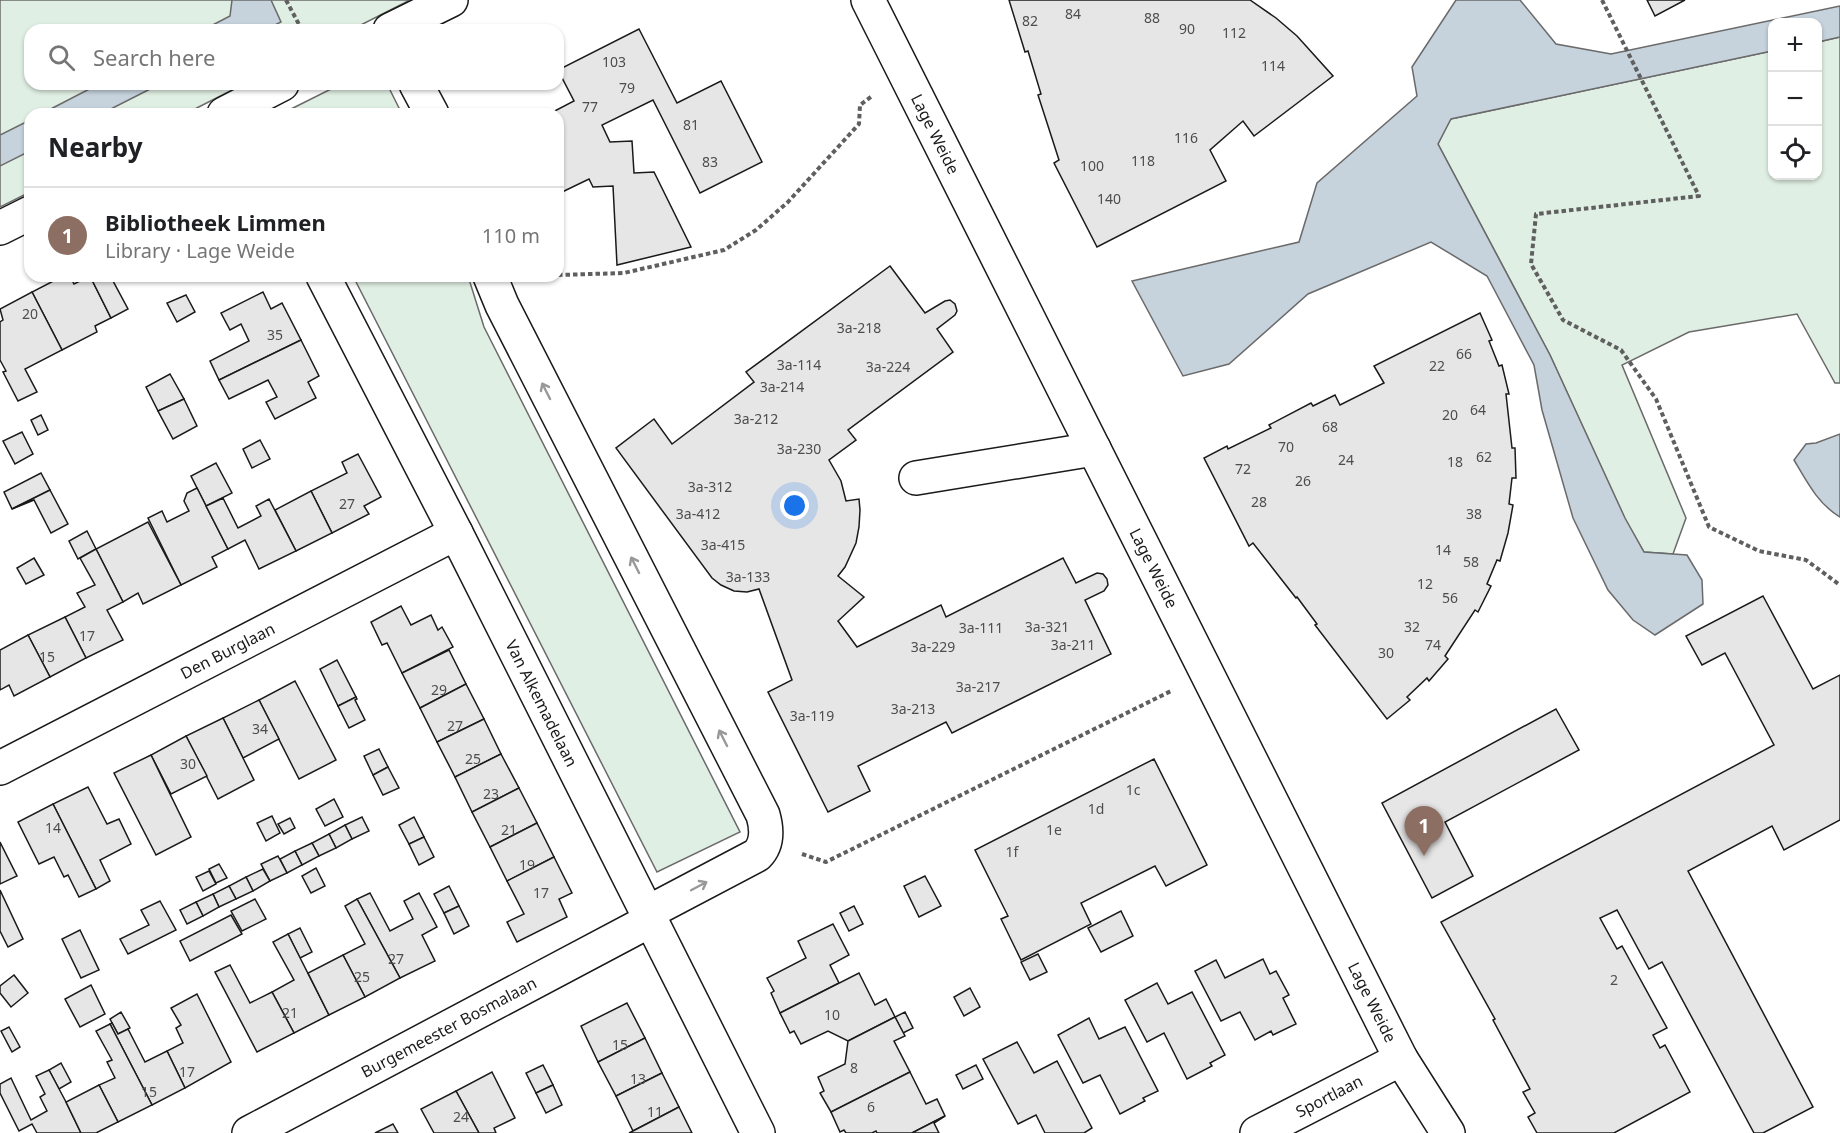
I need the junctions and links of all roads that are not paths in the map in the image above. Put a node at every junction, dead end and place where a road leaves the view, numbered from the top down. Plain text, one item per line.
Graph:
1 (451, 0) edge
2 (867, 0) edge
3 (402, 24) edge
4 (272, 90) edge
5 (419, 90) edge
6 (240, 108) edge
7 (429, 108) edge
8 (24, 216) edge
9 (0, 228) edge
10 (325, 282) edge
11 (492, 282) edge
12 (1094, 449) junction
13 (916, 478) dead end
14 (456, 533) junction
15 (0, 768) edge
16 (649, 917) junction
17 (1401, 1059) junction
18 (249, 1133) edge
19 (758, 1133) edge
20 (1257, 1133) edge
21 (1448, 1133) edge

1 - 3 street
2 - 12 street, Lage Weide
4 - 6 street
5 - 7 street
8 - 9 street
10 - 14 street, Van Alkemadelaan
16 -> 11 street, Burgemeester Bosmalaan
12 - 13 street
12 - 17 street, Lage Weide
14 - 15 street, Den Burglaan
14 - 16 street, Van Alkemadelaan
16 - 18 street, Burgemeester Bosmalaan
16 - 19 street, Van Alkemadelaan
17 - 20 street, Sportlaan
17 - 21 street, Lage Weide

